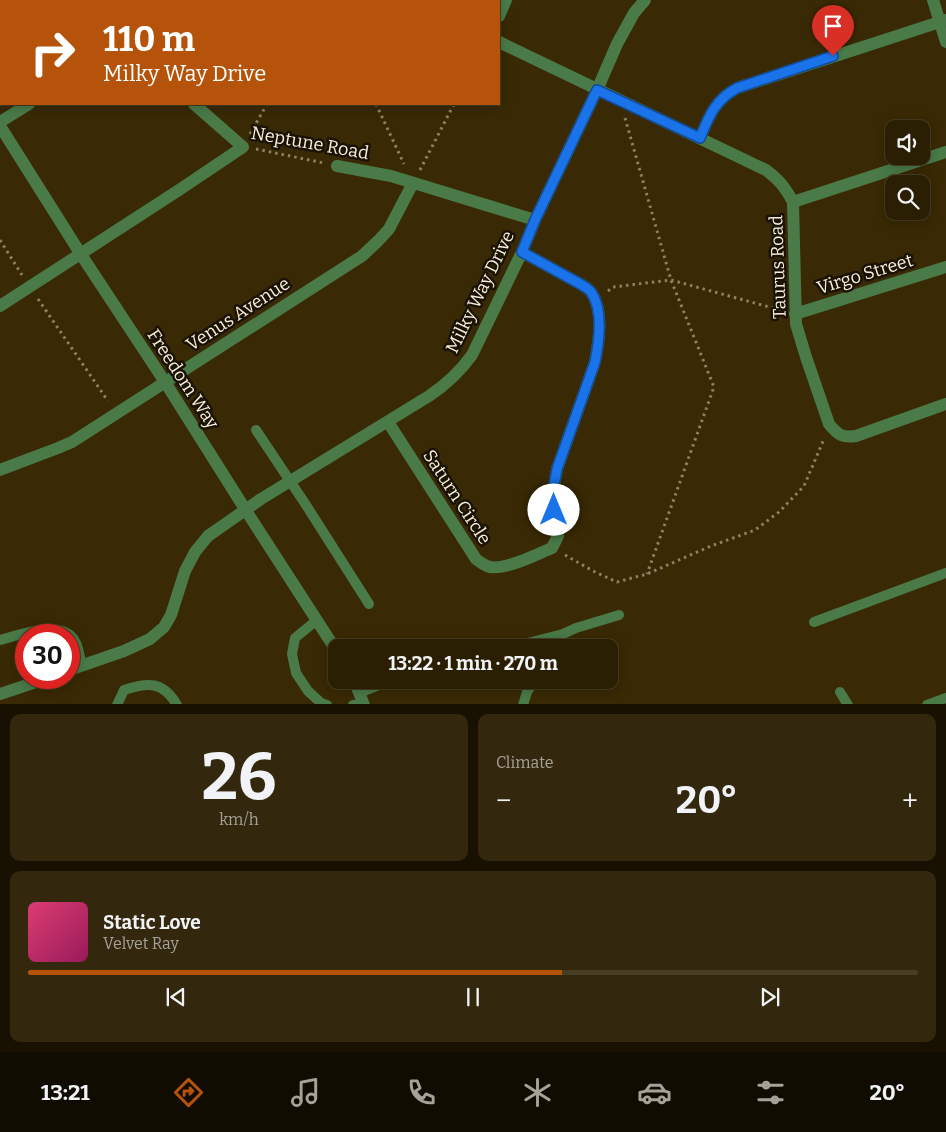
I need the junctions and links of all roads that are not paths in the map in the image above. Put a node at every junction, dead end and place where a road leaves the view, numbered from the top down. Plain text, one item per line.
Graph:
1 (506, 0) edge
2 (645, 0) edge
3 (933, 0) edge
4 (500, 14) edge
5 (943, 21) edge
6 (500, 42) edge
7 (946, 42) edge
8 (597, 90) junction
9 (27, 105) edge
10 (195, 105) edge
11 (0, 122) edge
12 (0, 126) edge
13 (700, 138) junction
14 (946, 152) edge
15 (337, 166) road end
16 (413, 183) junction
17 (793, 202) junction
18 (535, 220) junction
19 (522, 252) junction
20 (80, 253) junction
21 (946, 267) edge
22 (0, 306) edge
23 (795, 314) junction
24 (165, 382) junction
25 (946, 404) edge
26 (388, 422) junction
27 (256, 430) dead end
28 (0, 470) edge
29 (290, 482) junction
30 (245, 510) junction
31 (946, 573) edge
32 (369, 604) dead end
33 (619, 614) dead end
34 (317, 620) junction
35 (814, 622) dead end
36 (563, 634) junction
37 (329, 639) edge
38 (544, 639) edge
39 (560, 639) edge
40 (0, 640) edge
41 (82, 666) joint
42 (15, 689) edge
43 (378, 689) edge
44 (530, 689) edge
45 (840, 692) dead end
46 (0, 694) edge
47 (946, 698) edge
48 (360, 701) edge
49 (117, 704) edge
50 (177, 704) edge
51 (327, 704) edge
52 (523, 704) edge
53 (848, 704) edge
54 (927, 704) edge

1 - 4 street
2 - 8 street, Milky Way Drive
3 - 5 street
5 - 7 street
5 - 13 street
6 - 8 street, Taurus Road
8 - 13 street, Taurus Road
8 - 18 street, Milky Way Drive
9 - 11 street
10 - 20 street, Neptune Road
12 - 20 street, Freedom Way
13 - 17 street, Taurus Road
14 - 17 street
15 - 16 street, Neptune Road
16 - 18 street, Neptune Road
16 - 24 street, Venus Avenue
17 - 23 street, Taurus Road
18 - 19 street, Milky Way Drive
19 - 26 street, Milky Way Drive
19 - 26 street, Saturn Circle
20 - 22 street, Neptune Road
20 - 24 street, Freedom Way
21 - 23 street, Virgo Street
23 - 25 street, Taurus Road
24 - 28 street, Venus Avenue
24 - 30 street, Freedom Way
26 - 29 street, Milky Way Drive
27 - 29 lane
29 - 30 street, Milky Way Drive
29 - 32 lane
30 - 34 street, Freedom Way
30 - 41 street, Milky Way Drive
31 - 35 lane
33 - 36 lane
34 - 37 street, Freedom Way
34 - 51 lane
36 - 38 lane
36 - 39 lane
40 - 41 lane
42 - 46 street
43 - 48 lane
44 - 52 lane
45 - 53 lane
47 - 54 lane
49 - 50 lane

